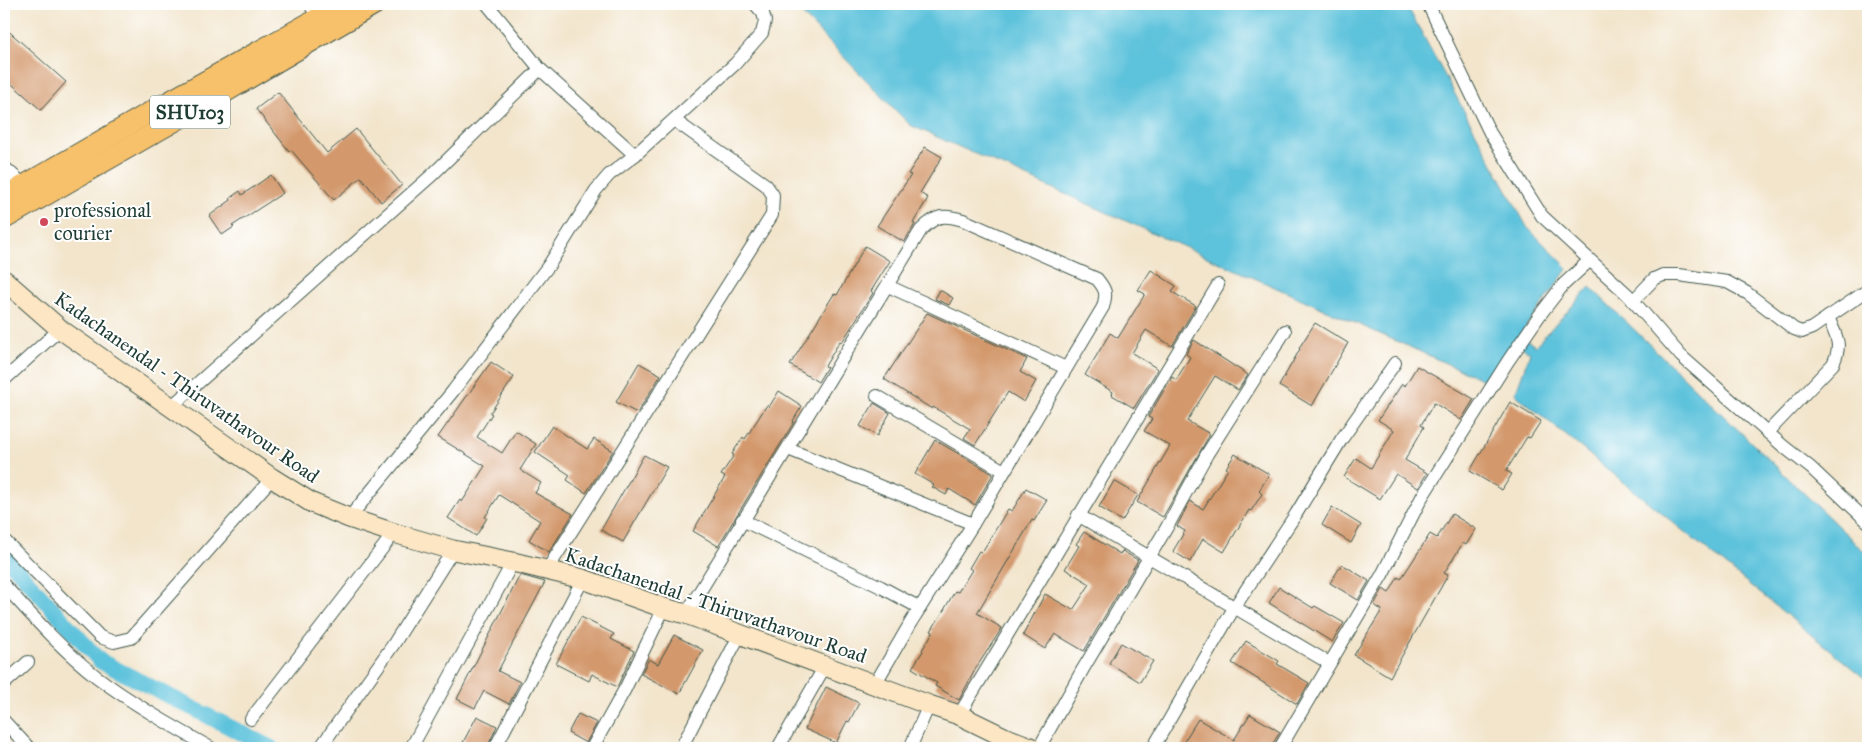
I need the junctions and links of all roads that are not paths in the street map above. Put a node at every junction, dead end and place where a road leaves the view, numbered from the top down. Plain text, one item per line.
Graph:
1 (343, 4) edge
2 (375, 4) edge
3 (487, 4) edge
4 (755, 4) edge
5 (1428, 4) edge
6 (318, 18) edge
7 (540, 69) junction
8 (674, 120) junction
9 (636, 155) junction
10 (4, 167) edge
11 (24, 185) junction
12 (4, 197) edge
13 (4, 219) edge
14 (1590, 261) junction
15 (4, 280) edge
16 (1218, 285) dead end
17 (888, 286) junction
18 (1868, 290) edge
19 (1633, 301) junction
20 (1828, 318) junction
21 (60, 329) junction
22 (1285, 331) dead end
23 (1395, 363) dead end
24 (1066, 368) junction
25 (4, 380) edge
26 (877, 396) dead end
27 (172, 406) junction
28 (1768, 432) junction
29 (788, 449) junction
30 (1004, 471) junction
31 (272, 478) junction
32 (1078, 516) junction
33 (349, 518) junction
34 (742, 520) junction
35 (1868, 522) edge
36 (973, 524) junction
37 (394, 533) junction
38 (4, 540) edge
39 (453, 550) junction
40 (1150, 557) junction
41 (513, 562) junction
42 (548, 570) junction
43 (583, 579) junction
44 (4, 585) edge
45 (664, 608) junction
46 (920, 608) junction
47 (1234, 608) junction
48 (686, 614) junction
49 (740, 634) junction
50 (28, 662) dead end
51 (1329, 663) junction
52 (825, 666) junction
53 (4, 684) edge
54 (875, 684) junction
55 (929, 705) junction
56 (959, 714) junction
57 (251, 719) dead end
58 (4, 721) edge
59 (29, 748) edge
60 (211, 748) edge
61 (320, 748) edge
62 (411, 748) edge
63 (495, 748) edge
64 (592, 748) edge
65 (681, 748) edge
66 (778, 748) edge
67 (910, 748) edge
68 (1033, 748) edge
69 (1039, 748) edge
70 (1153, 748) edge
71 (1280, 748) edge

1 - 6 main road, SHU103
2 - 6 main road, SHU103
3 - 7 street
4 - 8 street
5 - 14 street
6 - 11 main road, SHU103
6 - 13 main road, SHU103
7 - 9 street
7 - 27 street
8 - 9 street
8 - 42 street
9 - 33 street
10 - 11 street
11 - 12 main road, SHU103
14 - 19 street
14 - 51 street
15 - 21 main road, Kadachanendal - Thiruvathavour Road
16 - 32 street
17 - 24 street
17 - 24 street
17 - 29 street
18 - 20 street
19 - 20 street
19 - 28 street
20 - 28 street
21 - 25 street
21 - 27 main road, Kadachanendal - Thiruvathavour Road
22 - 40 street
23 - 47 street
24 - 30 street
26 - 30 street
27 - 31 main road, Kadachanendal - Thiruvathavour Road
28 - 35 street
29 - 34 street
29 - 36 street
30 - 36 street
31 - 33 main road, Kadachanendal - Thiruvathavour Road
31 - 38 street
32 - 40 street
32 - 56 street
33 - 37 main road, Kadachanendal - Thiruvathavour Road
34 - 46 street
34 - 48 street
36 - 46 street
37 - 39 main road, Kadachanendal - Thiruvathavour Road
37 - 57 street
39 - 41 main road, Kadachanendal - Thiruvathavour Road
39 - 61 street
40 - 47 street
40 - 69 street
41 - 42 main road, Kadachanendal - Thiruvathavour Road
41 - 62 street
42 - 43 main road, Kadachanendal - Thiruvathavour Road
43 - 45 main road, Kadachanendal - Thiruvathavour Road
43 - 63 street
44 - 60 street
45 - 48 main road, Kadachanendal - Thiruvathavour Road
45 - 64 street
46 - 54 street
47 - 51 street
47 - 70 street
48 - 49 main road, Kadachanendal - Thiruvathavour Road
49 - 52 main road, Kadachanendal - Thiruvathavour Road
49 - 65 street
50 - 53 street
51 - 71 street
52 - 54 main road, Kadachanendal - Thiruvathavour Road
52 - 66 street
54 - 55 main road, Kadachanendal - Thiruvathavour Road
55 - 56 main road, Kadachanendal - Thiruvathavour Road
55 - 67 street
56 - 68 main road, Kadachanendal - Thiruvathavour Road
58 - 59 street

